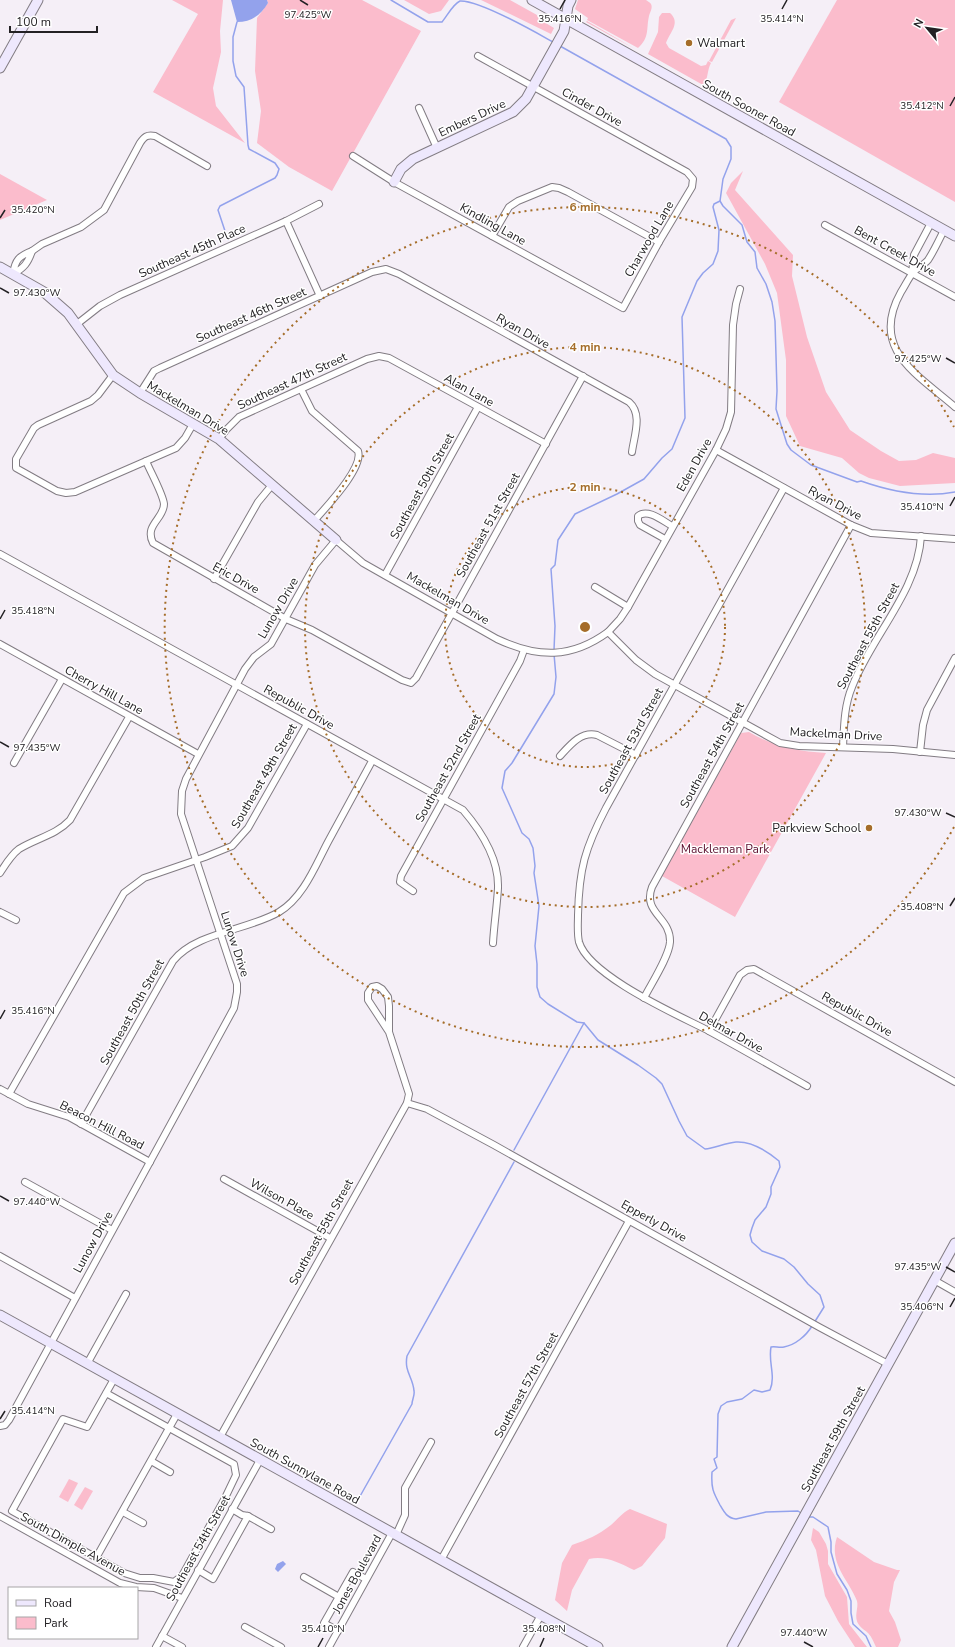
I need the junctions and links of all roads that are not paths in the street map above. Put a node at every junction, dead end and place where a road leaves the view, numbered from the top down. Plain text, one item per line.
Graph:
1 (38, 0) edge
2 (532, 0) edge
3 (571, 0) edge
4 (566, 19) junction
5 (478, 56) dead end
6 (1, 63) edge
7 (534, 87) junction
8 (419, 108) dead end
9 (437, 148) junction
10 (353, 156) dead end
11 (206, 166) dead end
12 (693, 179) joint
13 (394, 182) junction
14 (319, 204) dead end
15 (286, 221) junction
16 (931, 223) junction
17 (825, 225) dead end
18 (944, 230) junction
19 (492, 236) junction
20 (955, 236) edge
21 (659, 242) junction
22 (32, 251) junction
23 (18, 259) junction
24 (27, 264) junction
25 (0, 267) edge
26 (380, 269) joint
27 (912, 273) junction
28 (13, 274) junction
29 (740, 289) dead end
30 (320, 296) junction
31 (955, 297) edge
32 (623, 308) joint
33 (77, 324) junction
34 (382, 356) joint
35 (113, 375) junction
36 (583, 376) junction
37 (301, 389) junction
38 (140, 393) junction
39 (478, 407) junction
40 (955, 407) edge
41 (193, 424) junction
42 (219, 439) junction
43 (546, 444) junction
44 (716, 450) junction
45 (632, 452) dead end
46 (146, 461) junction
47 (272, 485) junction
48 (784, 488) junction
49 (314, 521) junction
50 (851, 525) junction
51 (672, 526) junction
52 (921, 536) junction
53 (665, 539) junction
54 (955, 539) edge
55 (336, 540) junction
56 (0, 554) edge
57 (385, 575) junction
58 (214, 578) junction
59 (595, 586) dead end
60 (628, 607) junction
61 (452, 613) junction
62 (286, 619) junction
63 (608, 632) junction
64 (0, 644) edge
65 (524, 650) junction
66 (955, 658) edge
67 (62, 679) junction
68 (410, 683) joint
69 (236, 685) junction
70 (675, 686) junction
71 (129, 717) junction
72 (742, 723) junction
73 (307, 724) junction
74 (843, 747) junction
75 (920, 752) junction
76 (198, 754) junction
77 (636, 755) junction
78 (955, 755) edge
79 (560, 756) dead end
80 (372, 761) junction
81 (14, 763) dead end
82 (443, 800) junction
83 (196, 860) junction
84 (0, 874) edge
85 (414, 891) dead end
86 (0, 912) edge
87 (16, 920) dead end
88 (220, 934) junction
89 (493, 943) dead end
90 (644, 998) junction
91 (709, 1031) junction
92 (389, 1032) junction
93 (955, 1082) edge
94 (807, 1086) dead end
95 (0, 1089) edge
96 (9, 1094) junction
97 (407, 1103) junction
98 (82, 1124) junction
99 (150, 1162) junction
100 (224, 1179) dead end
101 (25, 1182) dead end
102 (630, 1221) junction
103 (112, 1230) junction
104 (330, 1238) junction
105 (955, 1243) edge
106 (0, 1256) edge
107 (934, 1280) junction
108 (955, 1292) edge
109 (126, 1294) dead end
110 (75, 1298) junction
111 (0, 1315) edge
112 (51, 1343) junction
113 (88, 1364) junction
114 (888, 1364) junction
115 (114, 1379) junction
116 (106, 1394) junction
117 (178, 1414) junction
118 (0, 1426) edge
119 (169, 1428) junction
120 (220, 1437) junction
121 (431, 1442) dead end
122 (260, 1460) junction
123 (151, 1461) junction
124 (170, 1472) dead end
125 (225, 1498) junction
126 (233, 1507) junction
127 (123, 1512) junction
128 (0, 1516) edge
129 (248, 1516) junction
130 (143, 1522) dead end
131 (271, 1529) dead end
132 (394, 1534) junction
133 (194, 1555) junction
134 (96, 1558) junction
135 (441, 1560) junction
136 (203, 1561) junction
137 (198, 1570) junction
138 (304, 1577) dead end
139 (366, 1579) junction
140 (136, 1587) edge
141 (138, 1587) edge
142 (339, 1597) junction
143 (182, 1598) junction
144 (541, 1616) junction
145 (245, 1627) dead end
146 (338, 1630) junction
147 (162, 1636) junction
148 (156, 1647) edge
149 (182, 1647) edge
150 (281, 1647) edge
151 (329, 1647) edge
152 (523, 1647) edge
153 (598, 1647) edge
154 (732, 1647) edge

1 - 6 main road
2 - 4 main road, South Sooner Road
3 - 4 main road, Embers Drive
4 - 7 main road, Embers Drive
4 - 16 main road, South Sooner Road
5 - 7 street, Cinder Drive
7 - 9 main road, Embers Drive
7 - 12 street, Cinder Drive
8 - 9 street
9 - 13 main road, Embers Drive
10 - 13 street, Kindling Lane
11 - 22 street
12 - 21 street, Charwood Lane
13 - 19 street, Kindling Lane
14 - 15 street, Southeast 45th Place
15 - 30 street
15 - 33 street, Southeast 45th Place
16 - 18 main road, South Sooner Road
16 - 27 street
17 - 27 street, Bent Creek Drive
18 - 20 main road, South Sooner Road
18 - 27 street
19 - 21 street
19 - 32 street, Kindling Lane
21 - 32 street, Charwood Lane
22 - 23 street
22 - 24 street
23 - 24 street
23 - 28 street
24 - 28 street
25 - 28 main road, Mackelman Drive
26 - 30 street, Southeast 46th Street
26 - 36 street, Ryan Drive
27 - 31 street, Bent Creek Drive
27 - 40 street
28 - 33 main road, Mackelman Drive
29 - 44 street, Eden Drive
30 - 38 street, Southeast 46th Street
33 - 35 main road, Mackelman Drive
34 - 37 street, Southeast 47th Street
34 - 39 street, Alan Lane
35 - 38 main road, Mackelman Drive
35 - 46 street
36 - 43 street, Southeast 51st Street
36 - 45 street, Ryan Drive
37 - 42 street, Southeast 47th Street
37 - 49 street
38 - 41 main road, Mackelman Drive
39 - 43 street, Alan Lane
39 - 57 street, Southeast 50th Street
41 - 42 main road, Mackelman Drive
41 - 46 street
42 - 47 main road, Mackelman Drive
43 - 61 street, Southeast 51st Street
44 - 48 street, Ryan Drive
44 - 51 street, Eden Drive
46 - 58 street, Eric Drive
47 - 49 main road, Mackelman Drive
47 - 58 street
48 - 50 street, Ryan Drive
48 - 70 street, Southeast 53rd Street
49 - 55 main road, Mackelman Drive
50 - 52 street, Ryan Drive
50 - 72 street, Southeast 54th Street
51 - 53 street, Eden Drive
51 - 53 street
52 - 54 street, Ryan Drive
52 - 74 street, Southeast 55th Street
53 - 60 street, Eden Drive
55 - 57 street, Mackelman Drive
55 - 62 street, Lunow Drive
56 - 69 street, Republic Drive
57 - 61 street, Mackelman Drive
58 - 62 street, Eric Drive
59 - 60 street
60 - 63 street, Eden Drive
61 - 65 street, Mackelman Drive
61 - 68 street, Southeast 51st Street
62 - 68 street, Eric Drive
62 - 69 street, Lunow Drive
63 - 65 street, Mackelman Drive
63 - 70 street, Mackelman Drive
64 - 67 street, Cherry Hill Lane
65 - 82 street, Southeast 52nd Street
66 - 75 street
67 - 71 street, Cherry Hill Lane
67 - 81 street
69 - 73 street, Republic Drive
69 - 76 street, Lunow Drive
70 - 72 street, Mackelman Drive
70 - 77 street, Southeast 53rd Street
71 - 76 street, Cherry Hill Lane
71 - 84 street
72 - 74 street, Mackelman Drive
72 - 90 street, Southeast 54th Street
73 - 80 street, Republic Drive
73 - 83 street, Southeast 49th Street
74 - 75 street, Mackelman Drive
75 - 78 street, Mackelman Drive
76 - 83 street, Lunow Drive
77 - 79 street
77 - 90 street, Southeast 53rd Street
80 - 82 street, Republic Drive
80 - 88 street, Southeast 50th Street
82 - 85 street, Southeast 52nd Street
82 - 89 street, Republic Drive
83 - 88 street, Lunow Drive
83 - 96 street, Southeast 49th Street
86 - 87 street
88 - 98 street, Southeast 50th Street
88 - 99 street, Lunow Drive
90 - 91 street, Delmar Drive
91 - 93 street, Republic Drive
91 - 94 street, Delmar Drive
92 - 92 street
92 - 97 street
95 - 96 street, Beacon Hill Road
96 - 98 street, Beacon Hill Road
97 - 102 street, Epperly Drive
97 - 104 street, Southeast 55th Street
98 - 99 street, Beacon Hill Road
99 - 103 street, Lunow Drive
100 - 104 street, Wilson Place
101 - 103 street
102 - 114 street, Epperly Drive
102 - 135 street, Southeast 57th Street
103 - 110 street, Lunow Drive
104 - 120 street, Southeast 55th Street
105 - 107 main road, Southeast 59th Street
106 - 110 street
107 - 108 street
107 - 114 main road, Southeast 59th Street
109 - 113 street
110 - 112 street, Lunow Drive
111 - 112 main road, South Sunnylane Road
112 - 113 main road, South Sunnylane Road
112 - 118 street, Lunow Drive
113 - 115 main road, South Sunnylane Road
114 - 154 main road, Southeast 59th Street
115 - 116 street
115 - 117 main road, South Sunnylane Road
116 - 119 street
116 - 134 street
117 - 119 street
117 - 120 main road, South Sunnylane Road
119 - 123 street
119 - 125 street
120 - 122 main road, South Sunnylane Road
121 - 132 street, Jones Boulevard
122 - 126 street, Southeast 54th Street
122 - 132 main road, South Sunnylane Road
123 - 124 street
123 - 127 street
125 - 126 street
125 - 133 street
126 - 129 street
126 - 136 street, Southeast 54th Street
127 - 130 street
127 - 134 street
128 - 140 street, South Dimple Avenue
129 - 131 street
129 - 137 street
132 - 135 main road, South Sunnylane Road
132 - 139 street, Jones Boulevard
133 - 134 street
133 - 136 street
135 - 144 main road, South Sunnylane Road
136 - 137 street, Southeast 54th Street
137 - 143 street, Southeast 54th Street
138 - 142 street
139 - 142 street
139 - 146 street, Jones Boulevard
141 - 143 street, South Dimple Avenue
142 - 146 street
143 - 147 street, Southeast 54th Street
144 - 152 street
144 - 153 main road, South Sunnylane Road
145 - 150 street
146 - 151 street, Jones Boulevard
147 - 148 street, Southeast 54th Street
147 - 149 street

